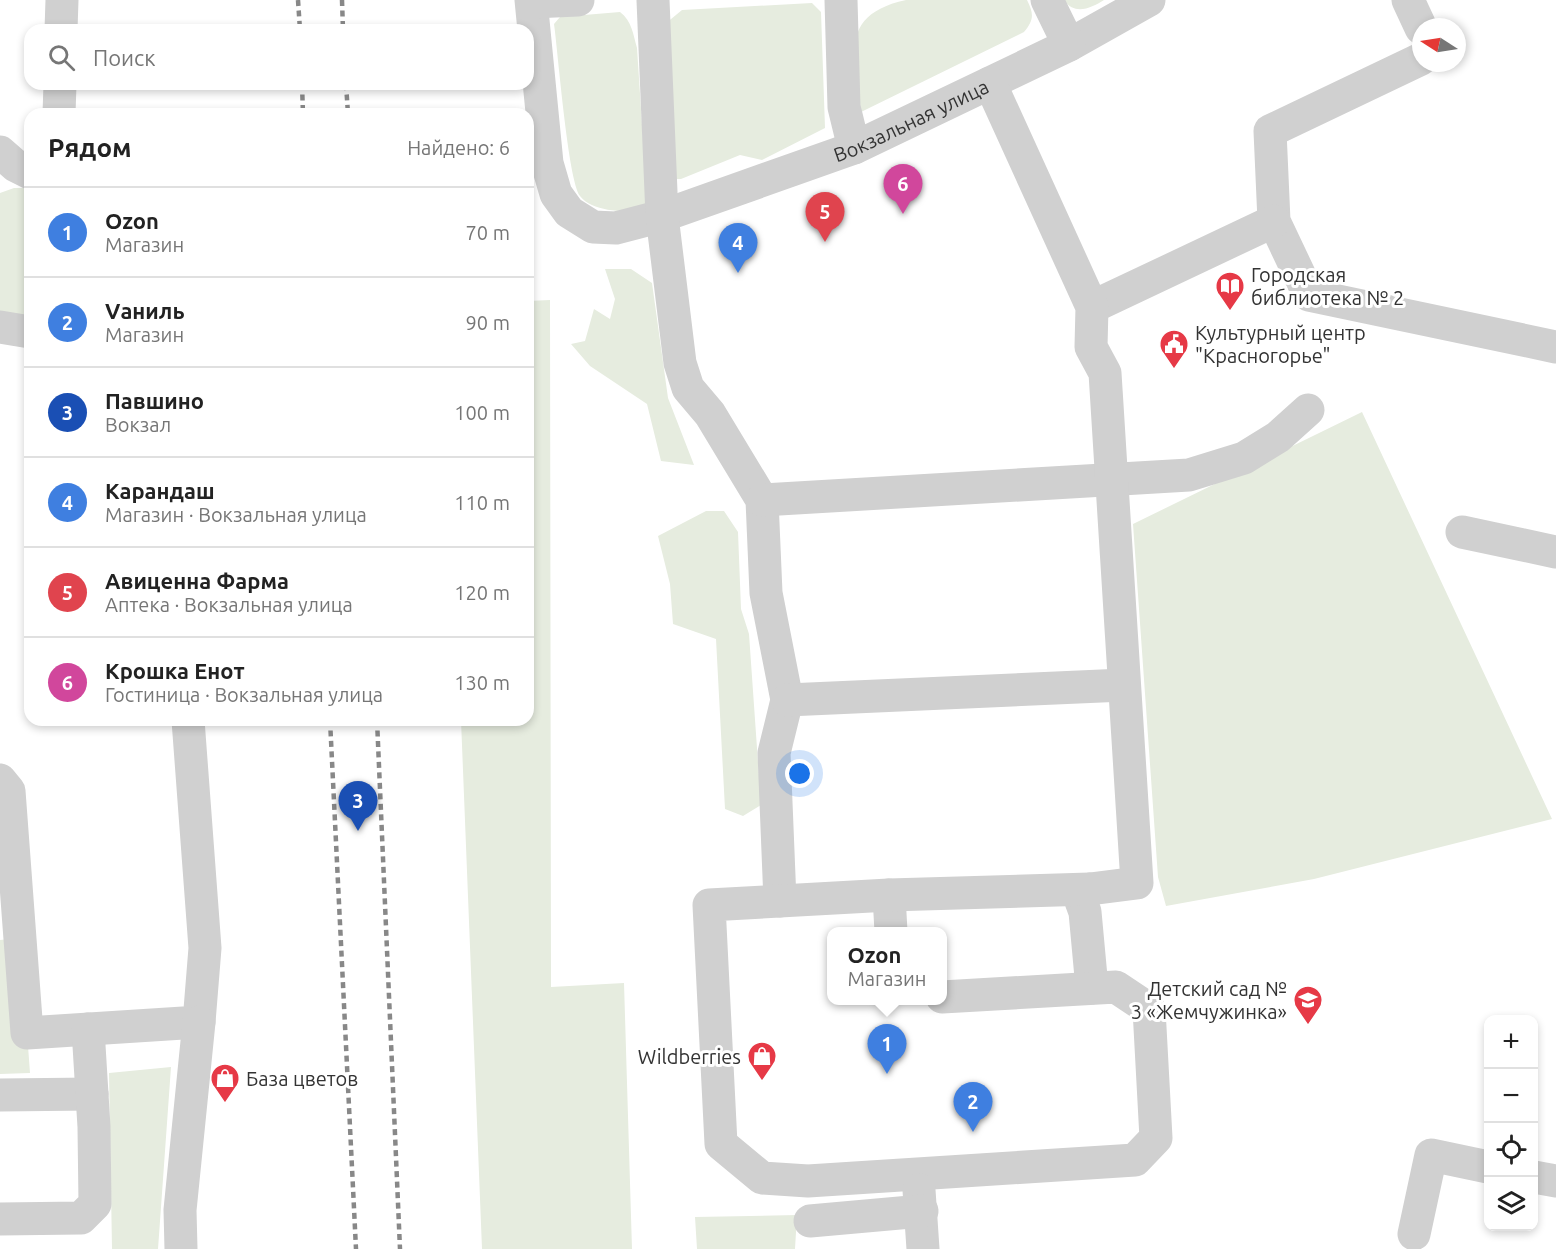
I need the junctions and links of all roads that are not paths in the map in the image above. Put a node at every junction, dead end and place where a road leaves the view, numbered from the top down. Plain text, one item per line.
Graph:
1 (62, 0) edge
2 (578, 0) edge
3 (653, 0) edge
4 (841, 0) edge
5 (1047, 0) edge
6 (1149, 0) edge
7 (1408, 0) edge
8 (532, 1) edge
9 (1416, 18) edge
10 (61, 24) edge
11 (1069, 45) junction
12 (1412, 63) edge
13 (990, 83) junction
14 (60, 90) edge
15 (59, 108) edge
16 (854, 148) junction
17 (0, 153) edge
18 (24, 171) edge
19 (24, 175) edge
20 (0, 180) edge
21 (662, 216) junction
22 (1274, 221) junction
23 (1092, 308) junction
24 (1556, 347) edge
25 (1308, 410) dead end
26 (1111, 480) junction
27 (762, 500) junction
28 (1462, 532) dead end
29 (1556, 552) edge
30 (1124, 686) junction
31 (787, 700) junction
32 (188, 726) edge
33 (0, 780) edge
34 (1090, 889) junction
35 (889, 895) junction
36 (780, 900) junction
37 (891, 927) edge
38 (1092, 988) junction
39 (947, 997) edge
40 (199, 1022) junction
41 (88, 1029) junction
42 (92, 1094) junction
43 (0, 1095) edge
44 (1484, 1166) edge
45 (918, 1176) junction
46 (1538, 1178) edge
47 (808, 1181) junction
48 (1556, 1181) edge
49 (922, 1211) junction
50 (0, 1219) edge
51 (1414, 1234) dead end
52 (811, 1235) edge
53 (181, 1249) edge
54 (923, 1249) edge

1 - 10 street
2 - 8 street
3 - 21 street
4 - 16 street
5 - 11 street
6 - 11 street, Вокзальная улица
7 - 9 street
8 - 21 street, Вокзальная улица
11 - 13 street, Вокзальная улица
12 - 22 street
13 - 16 street, Вокзальная улица
13 - 23 street
14 - 15 street
16 - 21 street, Вокзальная улица
17 - 18 street
19 - 20 street
21 - 27 street
22 - 23 street
22 - 24 street
23 - 26 street
25 - 26 street
26 - 27 street
26 - 30 street
27 - 31 street
28 - 29 street
30 - 31 street
30 - 34 street
31 - 36 street
32 - 40 street
33 - 41 street
34 - 35 street
34 - 38 street
35 - 36 street
35 - 37 street
36 - 47 street
38 - 39 street
38 - 45 street
40 - 41 street
40 - 53 street
41 - 42 street
42 - 43 street
42 - 50 street
44 - 51 street
45 - 47 street
45 - 49 street
46 - 48 street
47 - 52 street
49 - 52 street
49 - 54 street

